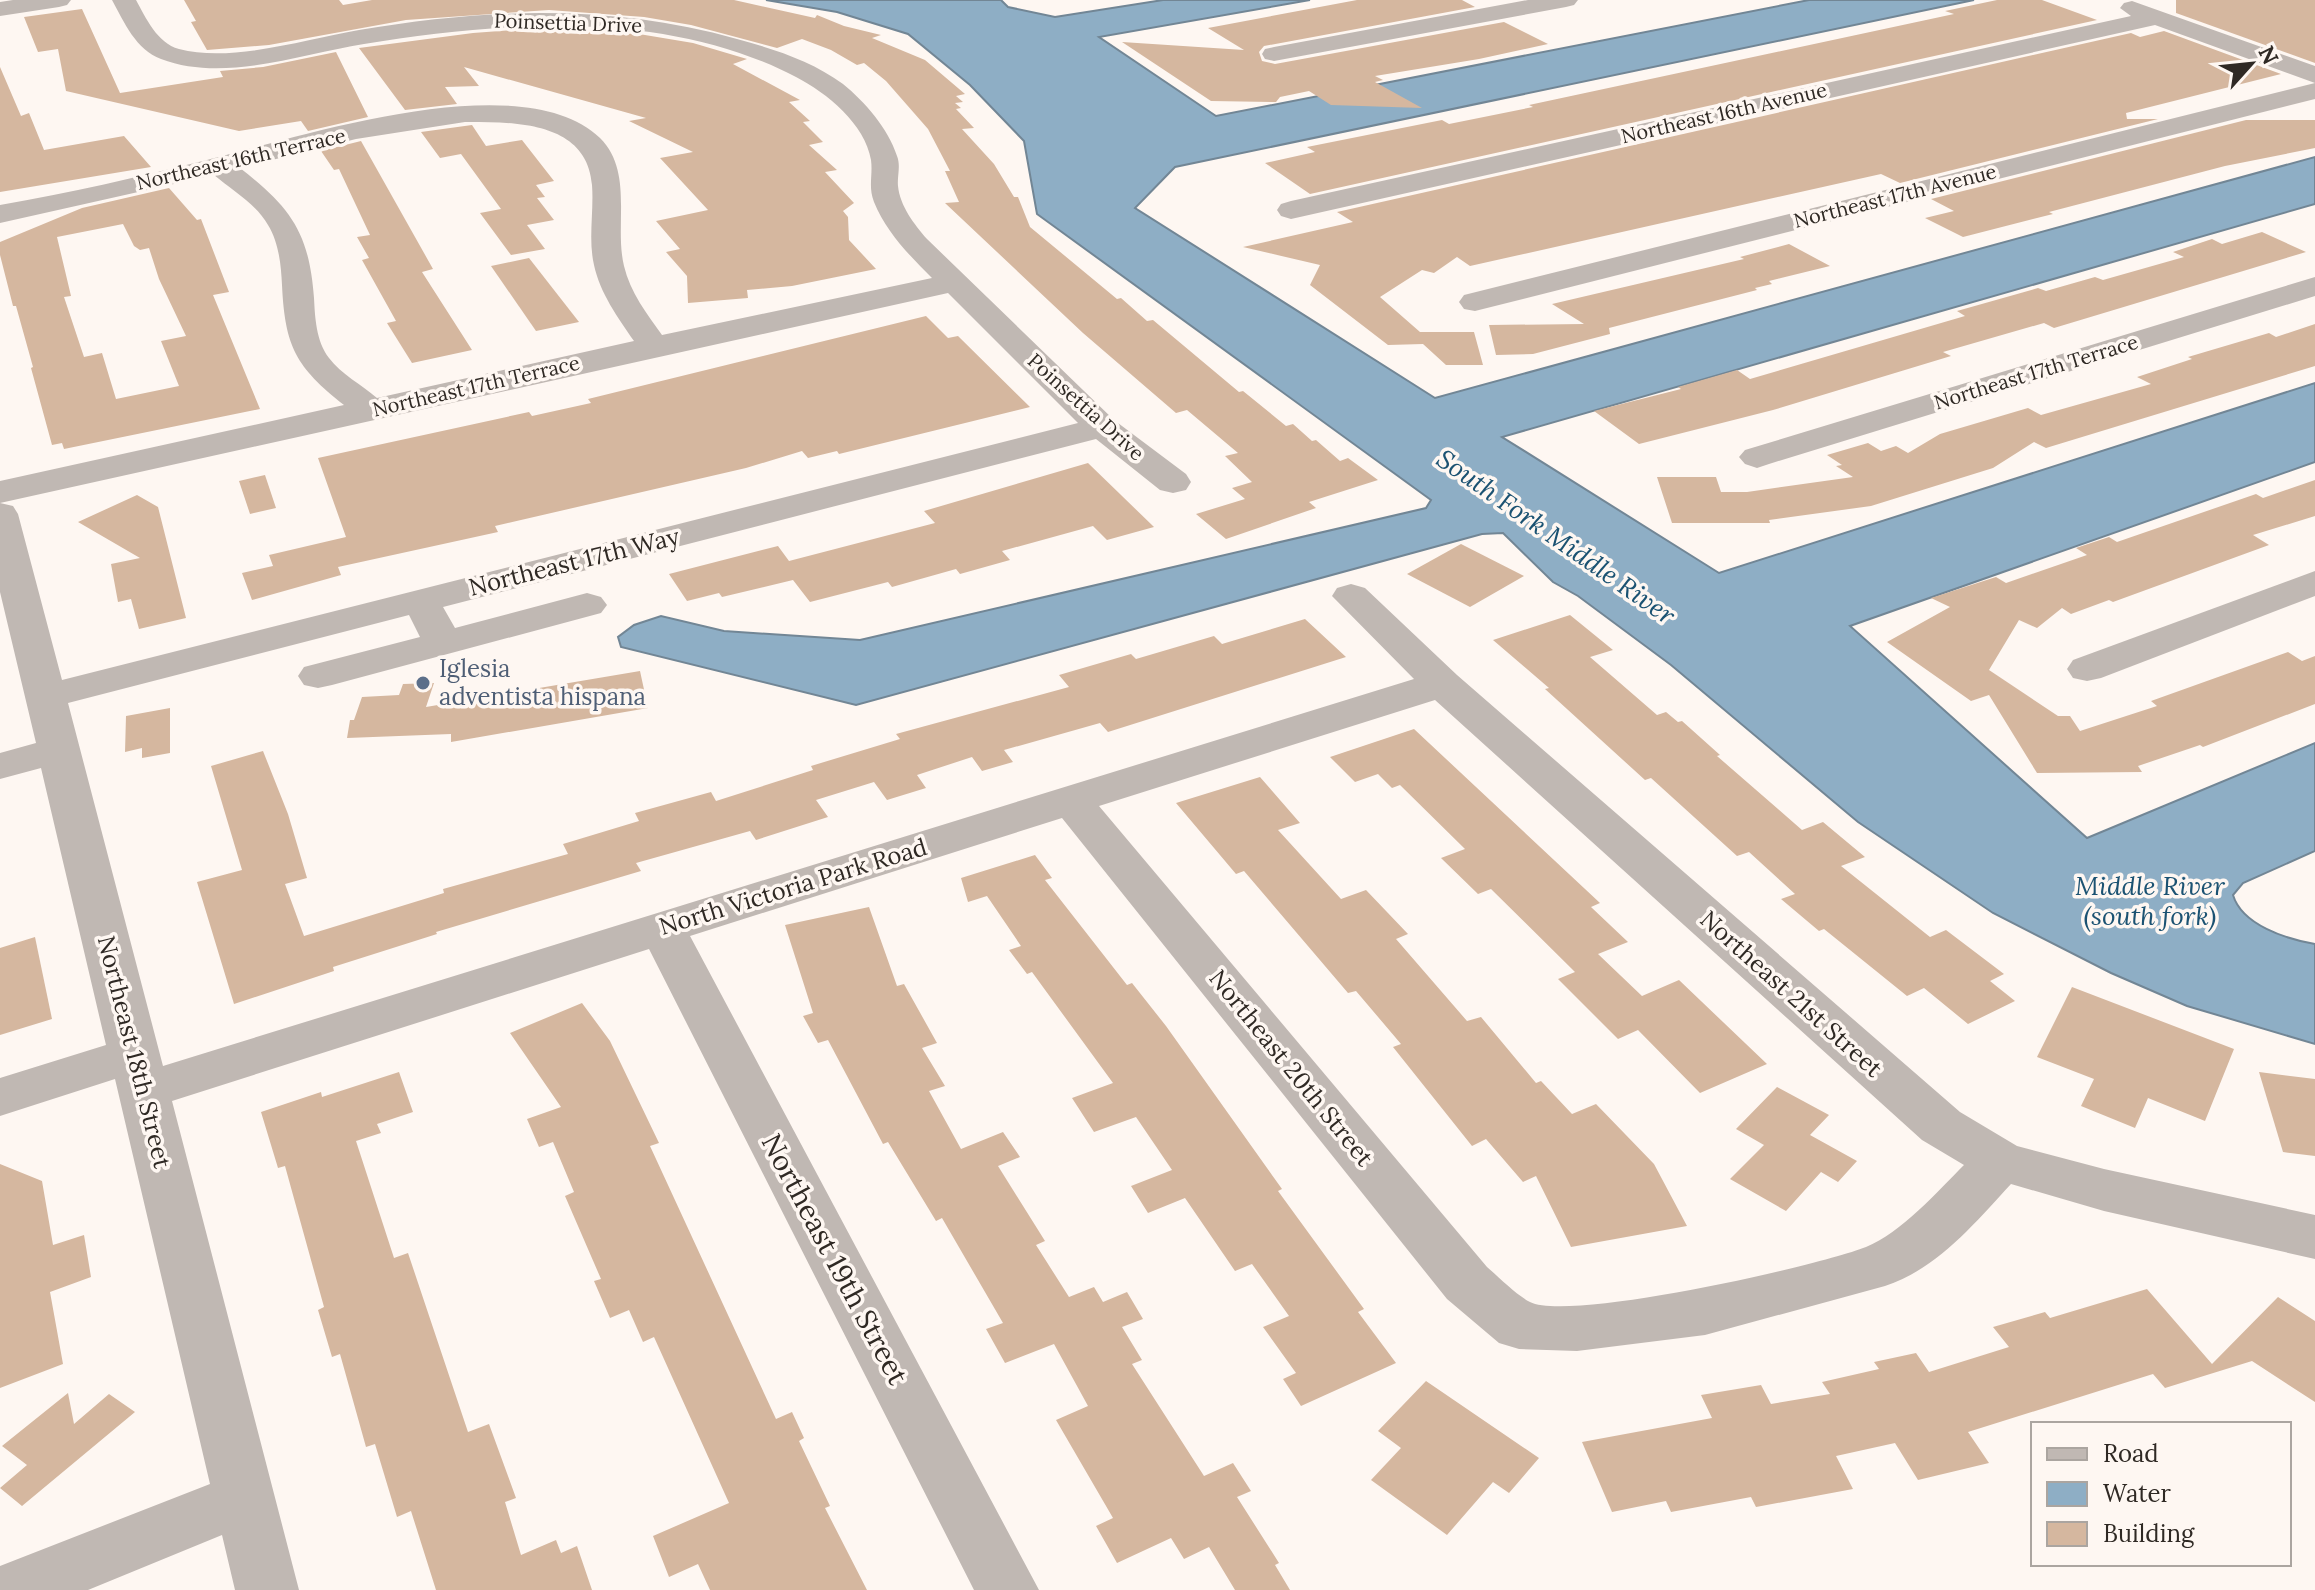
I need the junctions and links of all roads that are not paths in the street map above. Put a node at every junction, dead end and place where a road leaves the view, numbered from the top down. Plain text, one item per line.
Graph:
1 (59, 0) edge
2 (124, 0) edge
3 (1566, 0) edge
4 (2111, 0) edge
5 (0, 9) edge
6 (2158, 17) junction
7 (1274, 54) dead end
8 (2315, 75) edge
9 (2315, 91) edge
10 (219, 165) junction
11 (1291, 210) dead end
12 (0, 214) edge
13 (952, 283) junction
14 (2315, 286) edge
15 (1475, 302) dead end
16 (654, 346) junction
17 (370, 409) junction
18 (1102, 427) junction
19 (1757, 457) dead end
20 (1173, 482) dead end
21 (1, 516) edge
22 (2315, 583) edge
23 (1351, 596) dead end
24 (421, 601) junction
25 (587, 605) dead end
26 (443, 643) junction
27 (2087, 669) dead end
28 (318, 676) dead end
29 (1442, 684) junction
30 (46, 696) junction
31 (59, 750) junction
32 (0, 766) edge
33 (1071, 801) junction
34 (662, 928) junction
35 (140, 1072) junction
36 (0, 1097) edge
37 (2000, 1161) junction
38 (2315, 1237) edge
39 (246, 1497) junction
40 (15, 1590) edge
41 (267, 1590) edge
42 (1007, 1590) edge

1 - 5 street
2 - 13 street, Poinsettia Drive
3 - 7 street
4 - 6 street
6 - 8 street
6 - 11 street, Northeast 16th Avenue
9 - 15 street, Northeast 17th Avenue
10 - 12 street, Northeast 16th Terrace
10 - 16 street, Northeast 16th Terrace
10 - 17 street
13 - 16 street, Northeast 17th Terrace
13 - 18 street, Poinsettia Drive
14 - 19 street, Northeast 17th Terrace
16 - 17 street, Northeast 17th Terrace
17 - 21 street, Northeast 17th Terrace
18 - 20 street, Poinsettia Drive
18 - 24 street, Northeast 17th Way
21 - 30 street, Northeast 18th Street
22 - 27 street
23 - 29 street, Northeast 21st Street
24 - 26 street
24 - 30 street, Northeast 17th Way
25 - 26 street
26 - 28 street
29 - 33 street, North Victoria Park Road
29 - 37 street, Northeast 21st Street
30 - 31 street, Northeast 18th Street
31 - 32 street
31 - 35 street, Northeast 18th Street
33 - 34 street, North Victoria Park Road
33 - 37 street, Northeast 20th Street
34 - 35 street, North Victoria Park Road
34 - 42 street, Northeast 19th Street
35 - 36 street, North Victoria Park Road
35 - 39 street, Northeast 18th Street
37 - 38 street, Northeast 21st Street
39 - 40 street
39 - 41 street, Northeast 18th Street

